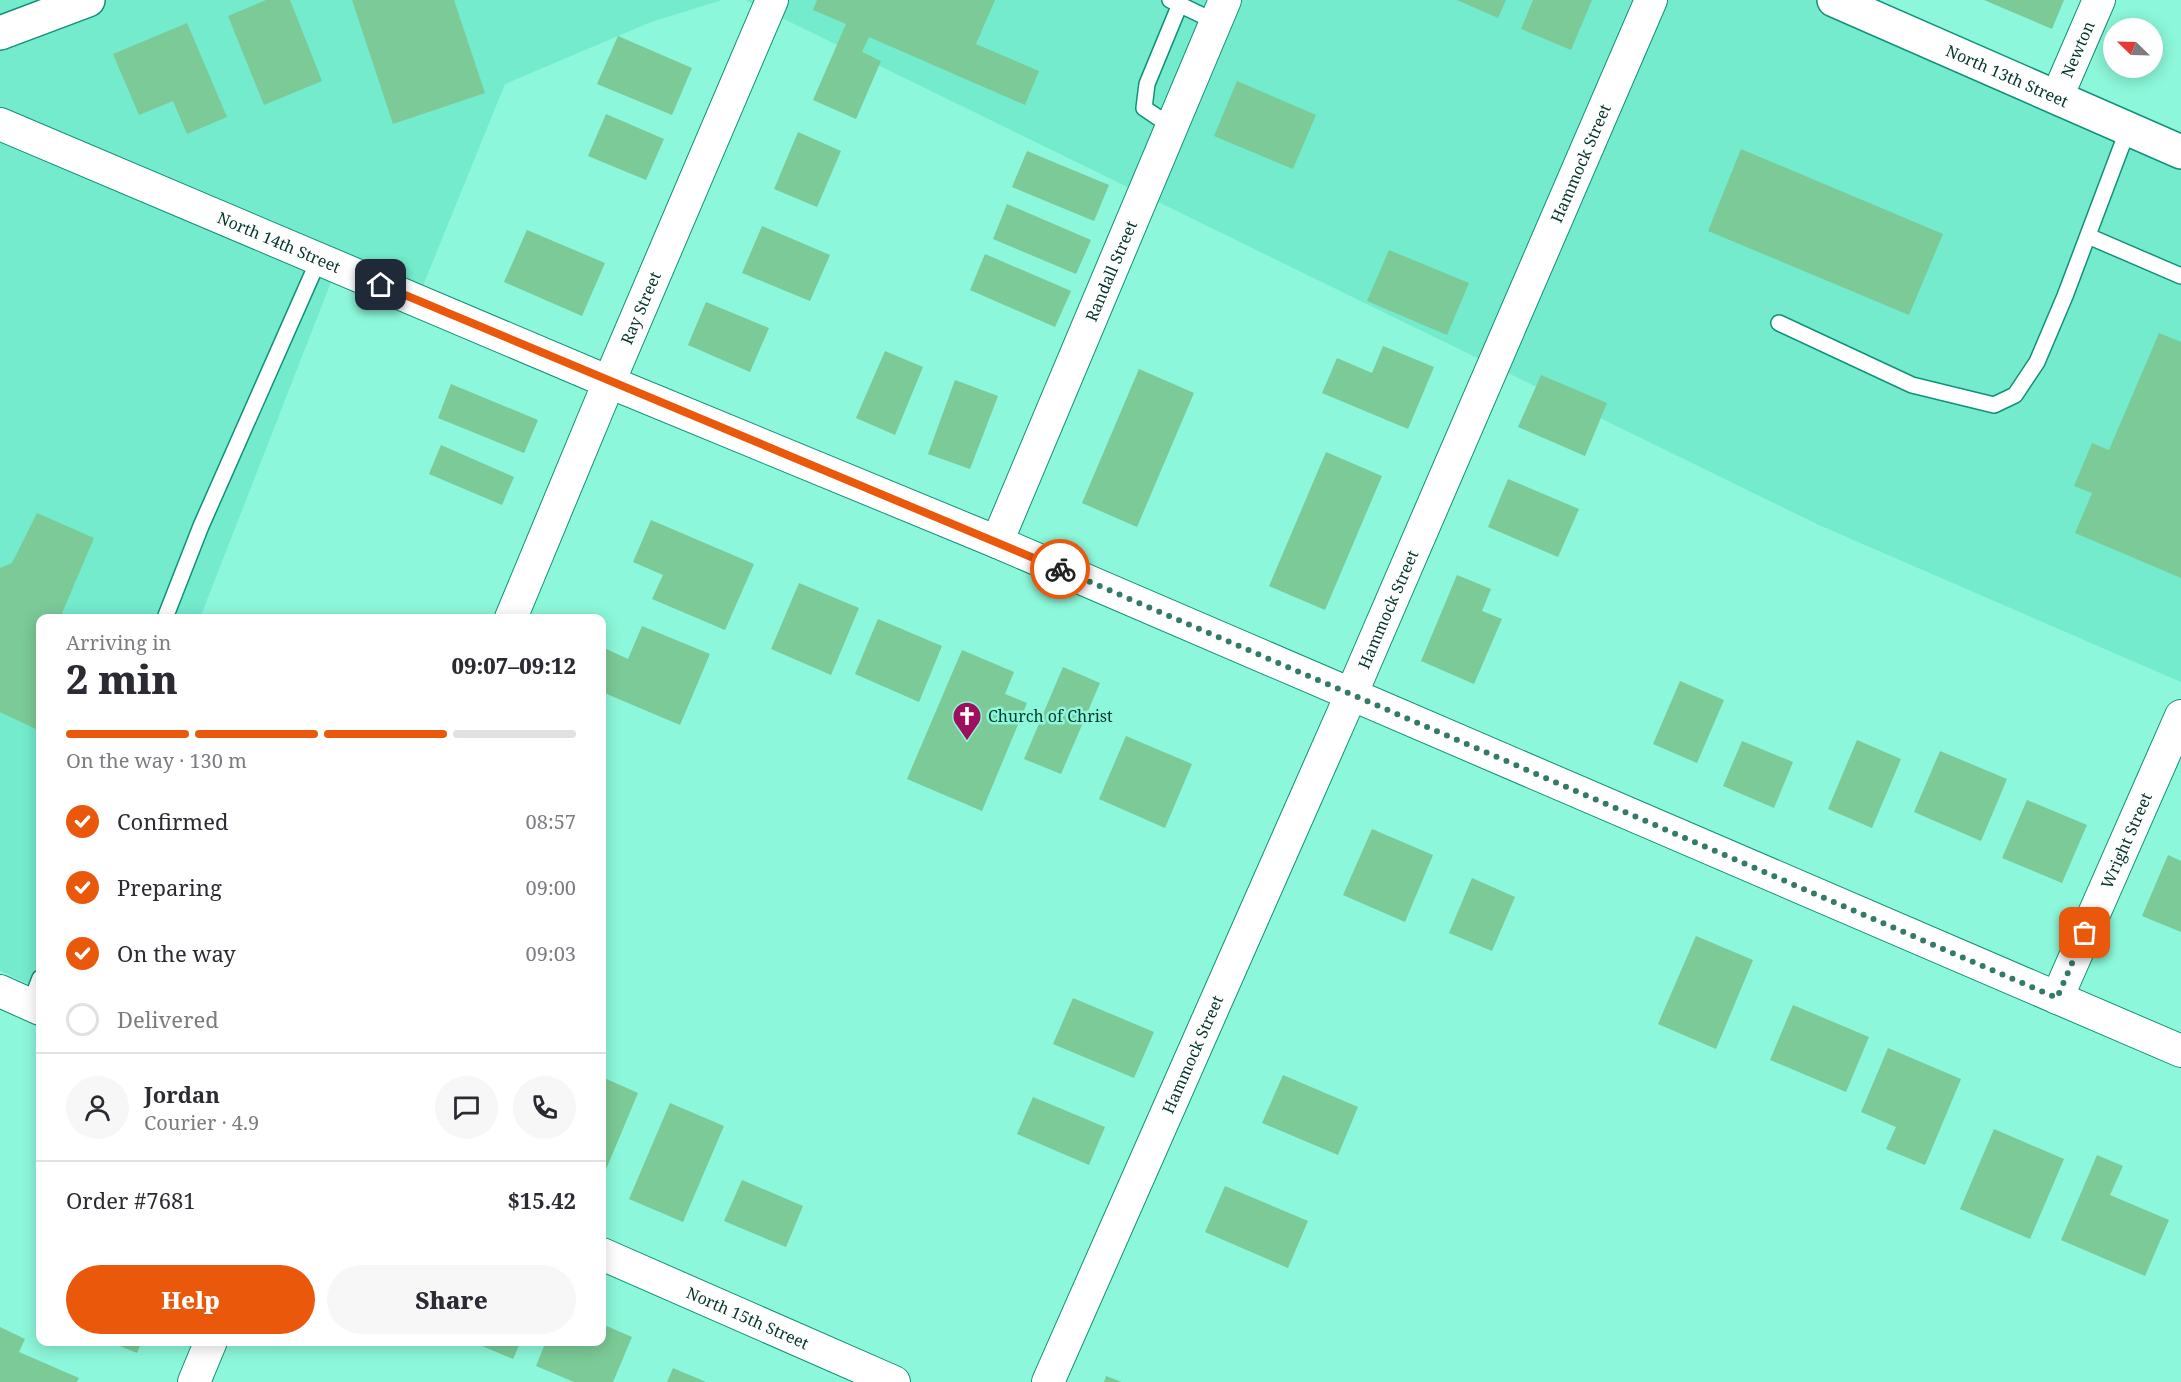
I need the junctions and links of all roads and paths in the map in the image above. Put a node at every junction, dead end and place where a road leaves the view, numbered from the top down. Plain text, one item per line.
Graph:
1 (88, 0) edge
2 (772, 0) edge
3 (1651, 0) edge
4 (1834, 0) edge
5 (2099, 0) edge
6 (1175, 2) edge
7 (1221, 11) edge
8 (0, 33) edge
9 (2057, 97) junction
10 (0, 124) edge
11 (1172, 127) junction
12 (2128, 129) junction
13 (2181, 152) edge
14 (2088, 236) junction
15 (319, 259) junction
16 (2181, 276) edge
17 (1779, 323) dead end
18 (609, 382) junction
19 (997, 542) junction
20 (167, 614) edge
21 (513, 614) edge
22 (1351, 695) junction
23 (2181, 716) edge
24 (0, 991) edge
25 (36, 997) edge
26 (2057, 998) junction
27 (2181, 1051) edge
28 (606, 1256) edge
29 (209, 1346) edge
30 (194, 1382) edge
31 (894, 1382) edge
32 (1048, 1382) edge

1 - 8 street
2 - 18 street, Ray Street
3 - 22 street, Hammock Street
4 - 9 street, North 13th Street
5 - 9 street, Newton
6 - 7 lane
6 - 11 lane
7 - 11 street, Randall Street
9 - 12 street, North 13th Street
10 - 15 street, North 14th Street
11 - 19 street, Randall Street
12 - 13 street, North 13th Street
12 - 14 lane
14 - 16 lane
14 - 17 lane
15 - 18 street, North 14th Street
15 - 20 lane
18 - 19 street, North 14th Street
18 - 21 street, Ray Street
19 - 22 street, North 14th Street
22 - 26 street, North 14th Street
22 - 32 street, Hammock Street
23 - 26 street, Wright Street
24 - 25 street
26 - 27 street, North 14th Street
28 - 31 street, North 15th Street
29 - 30 street

